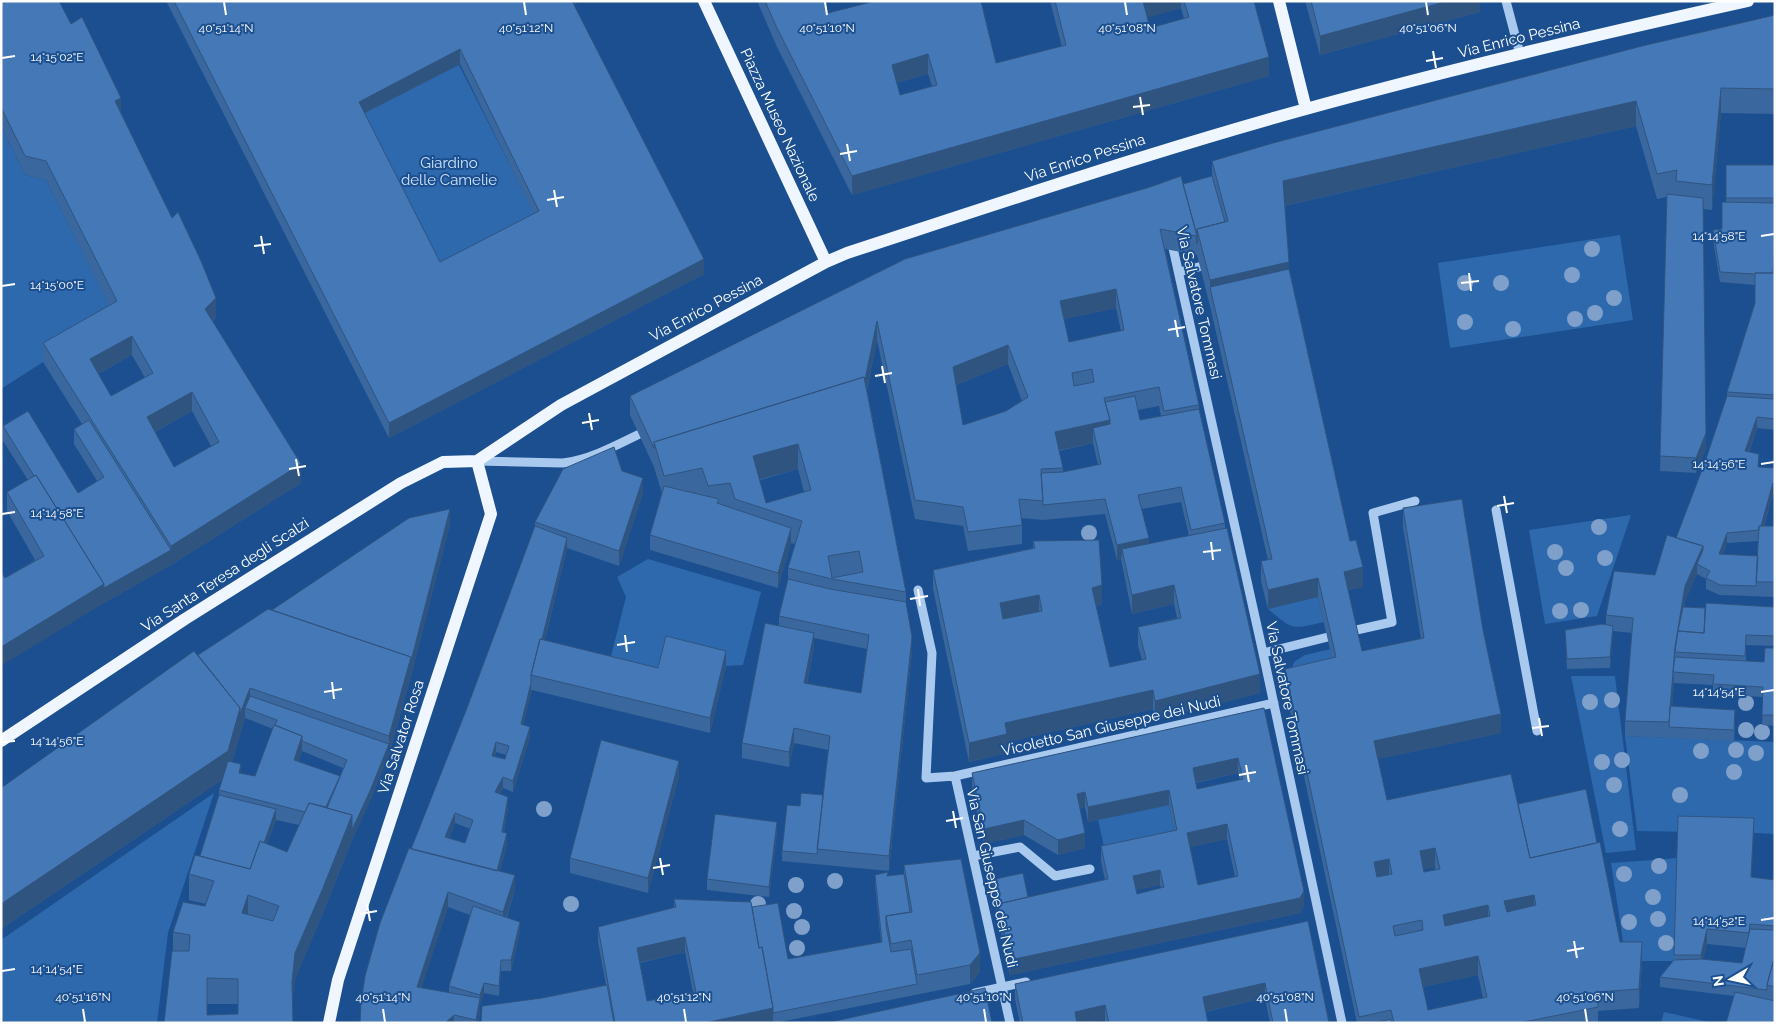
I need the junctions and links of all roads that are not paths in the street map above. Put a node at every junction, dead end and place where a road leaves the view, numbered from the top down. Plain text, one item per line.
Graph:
1 (704, 1) edge
2 (1279, 1) edge
3 (1506, 1) edge
4 (1743, 2) edge
5 (1520, 54) junction
6 (1306, 109) junction
7 (1170, 233) edge
8 (826, 262) junction
9 (1218, 262) edge
10 (1179, 272) junction
11 (661, 424) edge
12 (477, 461) junction
13 (1415, 502) dead end
14 (1496, 510) dead end
15 (918, 590) dead end
16 (1352, 631) edge
17 (1328, 637) edge
18 (1263, 653) junction
19 (1274, 703) junction
20 (1537, 731) dead end
21 (1, 741) edge
22 (955, 776) junction
23 (973, 856) junction
24 (1090, 869) dead end
25 (1320, 918) junction
26 (1310, 921) edge
27 (1031, 981) edge
28 (1002, 987) junction
29 (963, 996) edge
30 (329, 1023) edge
31 (1010, 1023) edge
32 (1342, 1023) edge

1 - 8 main road, Piazza Museo Nazionale
2 - 6 main road
3 - 5 street
4 - 5 main road, Via Enrico Pessina
5 - 6 main road, Via Enrico Pessina
6 - 8 main road, Via Enrico Pessina
7 - 10 street, Via Salvatore Tommasi
8 - 12 main road, Via Enrico Pessina
9 - 10 street
10 - 18 street, Via Salvatore Tommasi
11 - 12 street
12 - 21 main road, Via Santa Teresa degli Scalzi
12 - 30 main road, Via Salvator Rosa
13 - 16 street
14 - 20 street
15 - 22 street, Via San Giuseppe dei Nudi
17 - 18 street
18 - 19 street, Via Salvatore Tommasi
19 - 22 street, Vicoletto San Giuseppe dei Nudi
19 - 25 street, Via Salvatore Tommasi
22 - 23 street, Via San Giuseppe dei Nudi
23 - 24 street
23 - 28 street, Via San Giuseppe dei Nudi
25 - 26 street
25 - 32 street, Via Salvatore Tommasi
27 - 28 street
28 - 29 street
28 - 31 street, Via San Giuseppe dei Nudi

